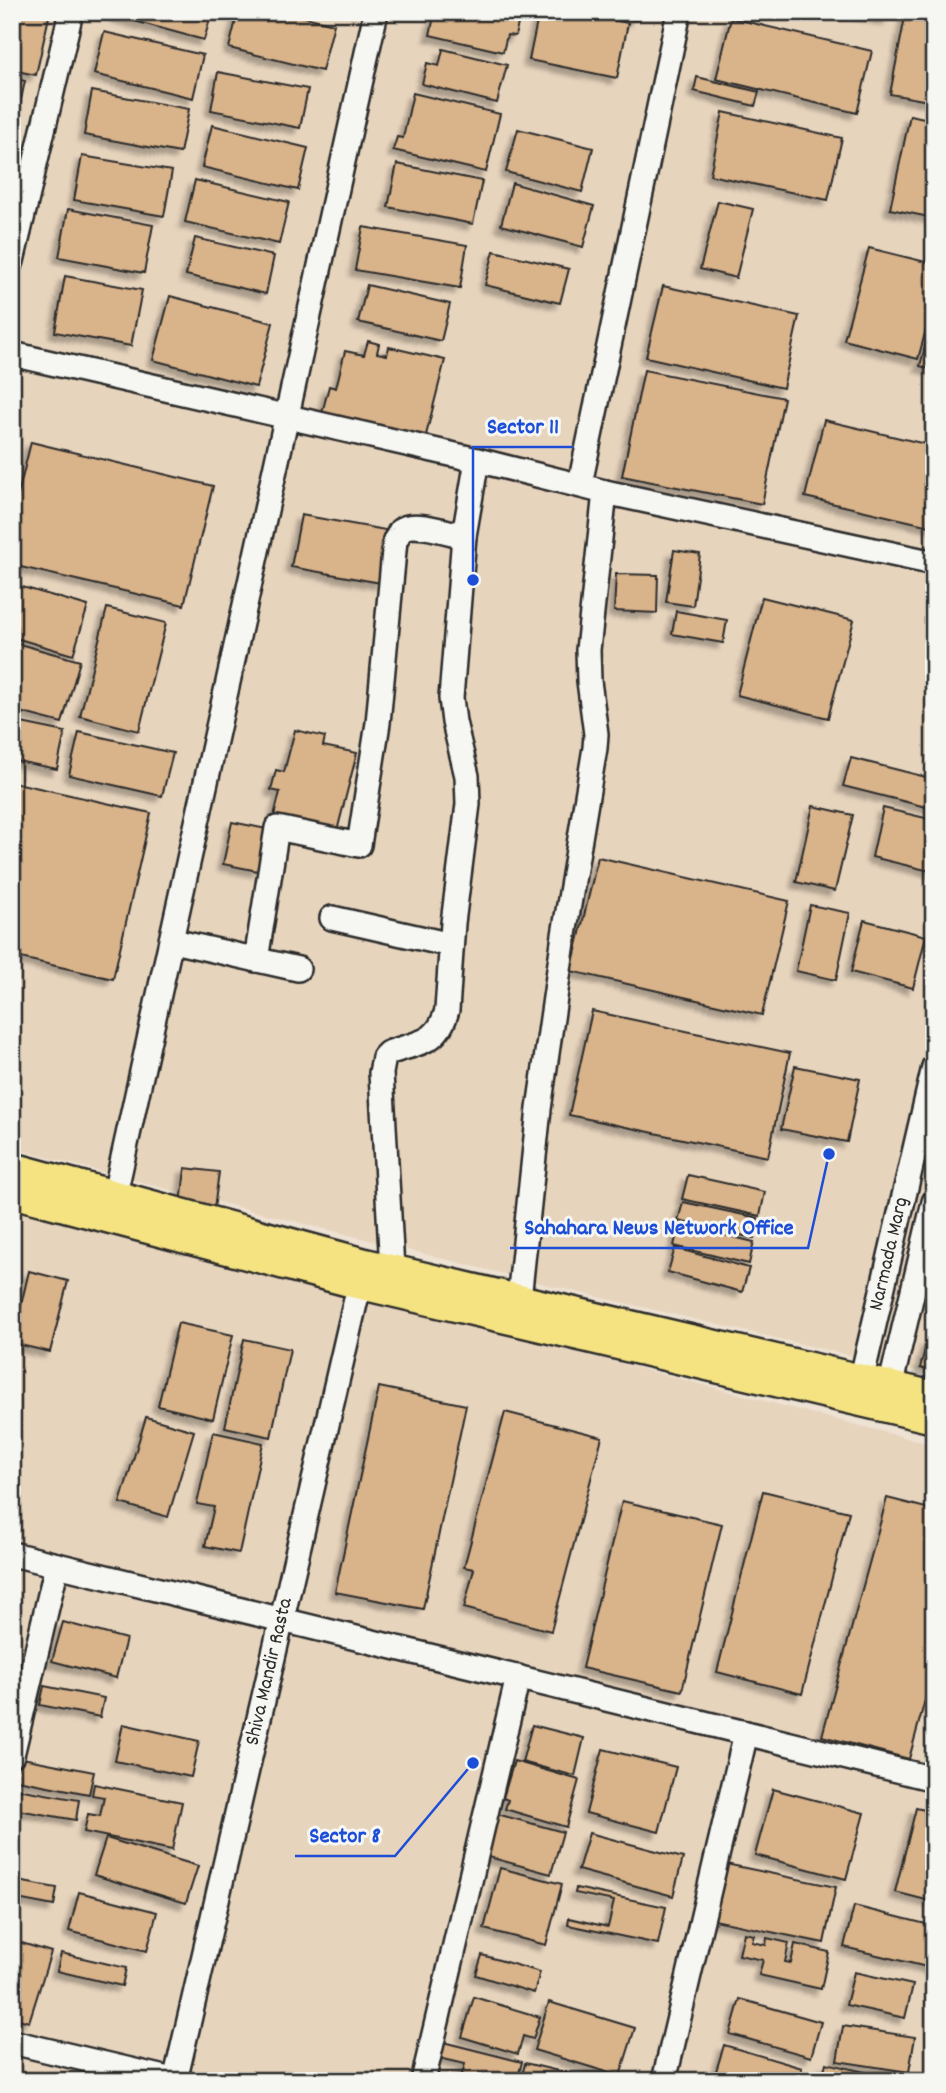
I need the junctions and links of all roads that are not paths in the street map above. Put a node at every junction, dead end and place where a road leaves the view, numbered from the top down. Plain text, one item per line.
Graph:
1 (71, 12) edge
2 (376, 12) edge
3 (679, 12) edge
4 (12, 261) edge
5 (12, 354) edge
6 (288, 417) junction
7 (477, 460) junction
8 (580, 484) junction
9 (605, 492) junction
10 (464, 536) junction
11 (934, 564) edge
12 (332, 918) dead end
13 (173, 941) junction
14 (451, 945) junction
15 (256, 960) junction
16 (298, 969) dead end
17 (934, 1067) edge
18 (13, 1188) edge
19 (934, 1202) edge
20 (113, 1207) junction
21 (392, 1269) junction
22 (362, 1274) junction
23 (519, 1298) junction
24 (859, 1389) junction
25 (934, 1396) edge
26 (888, 1397) junction
27 (934, 1419) edge
28 (12, 1554) edge
29 (57, 1565) junction
30 (282, 1620) junction
31 (518, 1677) junction
32 (746, 1734) junction
33 (12, 1755) edge
34 (934, 1779) edge
35 (12, 2042) edge
36 (176, 2081) edge
37 (424, 2081) edge
38 (664, 2081) edge

1 - 4 street
2 - 6 street
3 - 8 street
5 - 6 street
6 - 7 street
6 - 13 street
7 - 8 street
7 - 10 street
8 - 9 street
9 - 11 street
9 - 23 street
10 - 14 street
10 - 15 street
12 - 14 street
13 - 15 street
13 - 20 street
14 - 21 street
15 - 16 street
17 - 24 street, Narmada Marg
18 - 20 main road
19 - 26 street, Narmada Marg
20 - 22 main road
21 - 22 main road
21 - 23 main road
22 - 24 main road
22 - 30 street, Shiva Mandir Rasta
23 - 24 main road
24 - 26 main road
25 - 26 main road
26 - 27 main road
28 - 29 street
29 - 30 street
29 - 33 street
30 - 31 street
30 - 36 street, Shiva Mandir Rasta
31 - 32 street
31 - 37 street
32 - 34 street
32 - 38 street
35 - 36 street

